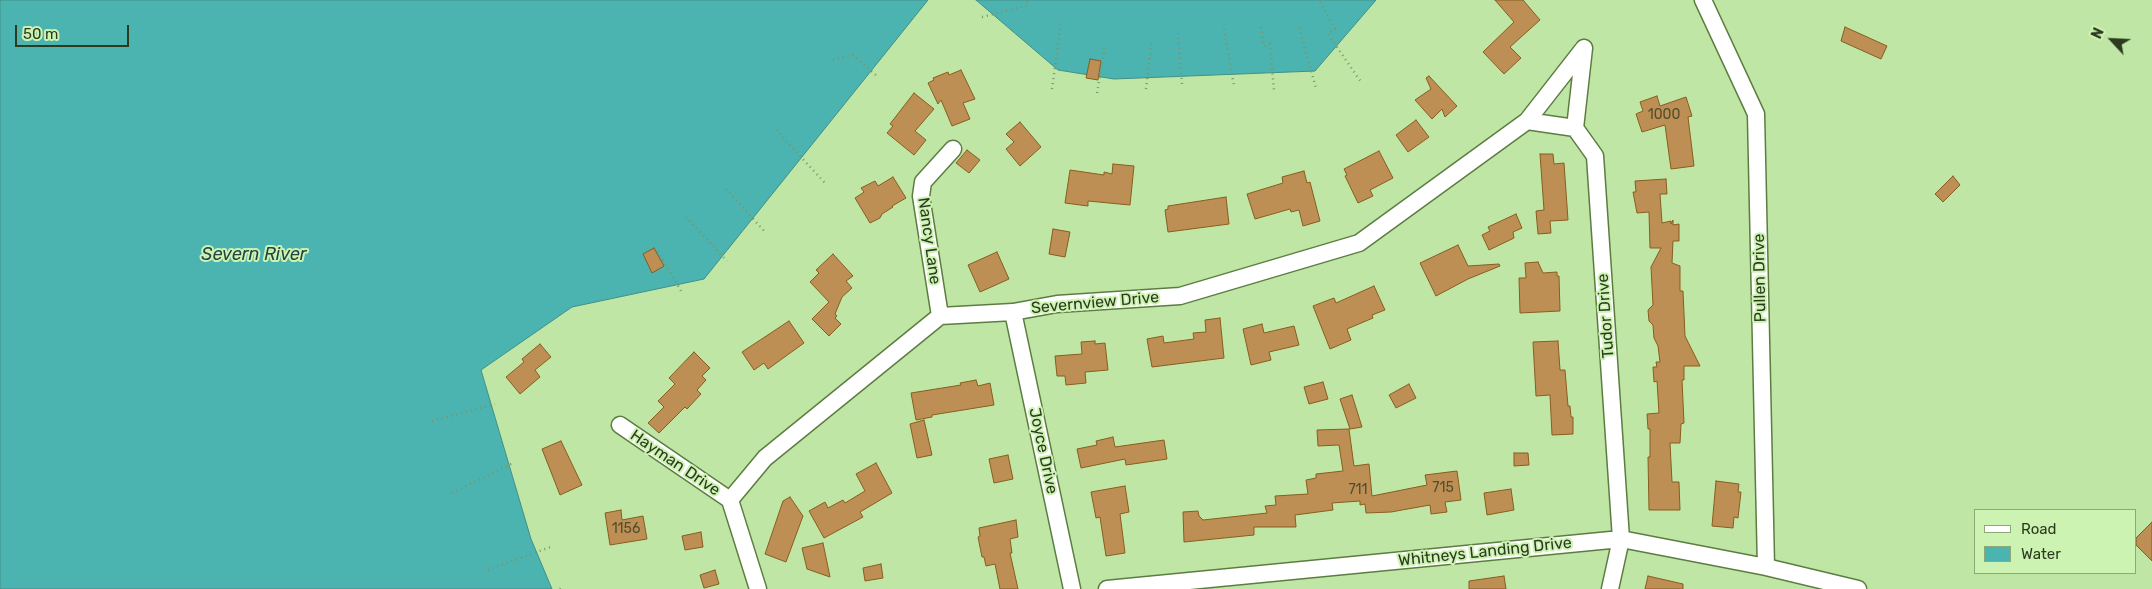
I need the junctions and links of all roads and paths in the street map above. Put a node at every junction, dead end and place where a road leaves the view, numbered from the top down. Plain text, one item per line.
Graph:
1 (1026, 0) edge
2 (1703, 0) edge
3 (1320, 2) dead end
4 (982, 17) dead end
5 (1061, 23) dead end
6 (1261, 27) dead end
7 (1299, 28) dead end
8 (1224, 29) dead end
9 (1178, 33) dead end
10 (1152, 39) dead end
11 (1104, 45) dead end
12 (833, 60) dead end
13 (878, 77) dead end
14 (1361, 82) dead end
15 (1182, 84) dead end
16 (1234, 86) dead end
17 (1316, 88) dead end
18 (1146, 89) dead end
19 (1052, 90) dead end
20 (1274, 90) dead end
21 (1097, 93) dead end
22 (1528, 121) junction
23 (1575, 128) junction
24 (776, 130) dead end
25 (953, 148) dead end
26 (825, 182) dead end
27 (726, 189) dead end
28 (686, 217) dead end
29 (766, 233) dead end
30 (658, 251) dead end
31 (726, 261) dead end
32 (680, 291) dead end
33 (1013, 312) junction
34 (940, 316) junction
35 (495, 404) dead end
36 (432, 421) dead end
37 (620, 425) dead end
38 (513, 463) dead end
39 (452, 492) dead end
40 (730, 500) junction
41 (1621, 539) junction
42 (553, 546) dead end
43 (1766, 567) junction
44 (488, 570) dead end
45 (758, 589) edge
46 (1072, 589) edge
47 (1108, 589) edge
48 (1610, 589) edge
49 (1858, 589) edge

1 - 4 path
2 - 43 street, Pullen Drive
3 - 14 path
5 - 19 path
6 - 20 path
7 - 17 path
8 - 16 path
9 - 15 path
10 - 18 path
11 - 21 path
12 - 13 path
22 - 23 street
22 - 23 street, Severnview Drive
22 - 33 street, Severnview Drive
23 - 41 street, Tudor Drive
24 - 26 path
25 - 34 street, Nancy Lane
27 - 29 path
28 - 31 path
30 - 32 path
33 - 34 street, Severnview Drive
33 - 46 street, Joyce Drive
34 - 40 street
35 - 36 path
37 - 40 street, Hayman Drive
38 - 39 path
40 - 45 street
41 - 43 street, Whitneys Landing Drive
41 - 47 street, Whitneys Landing Drive
41 - 48 street, Tudor Drive
42 - 44 path
43 - 49 street, Whitneys Landing Drive

